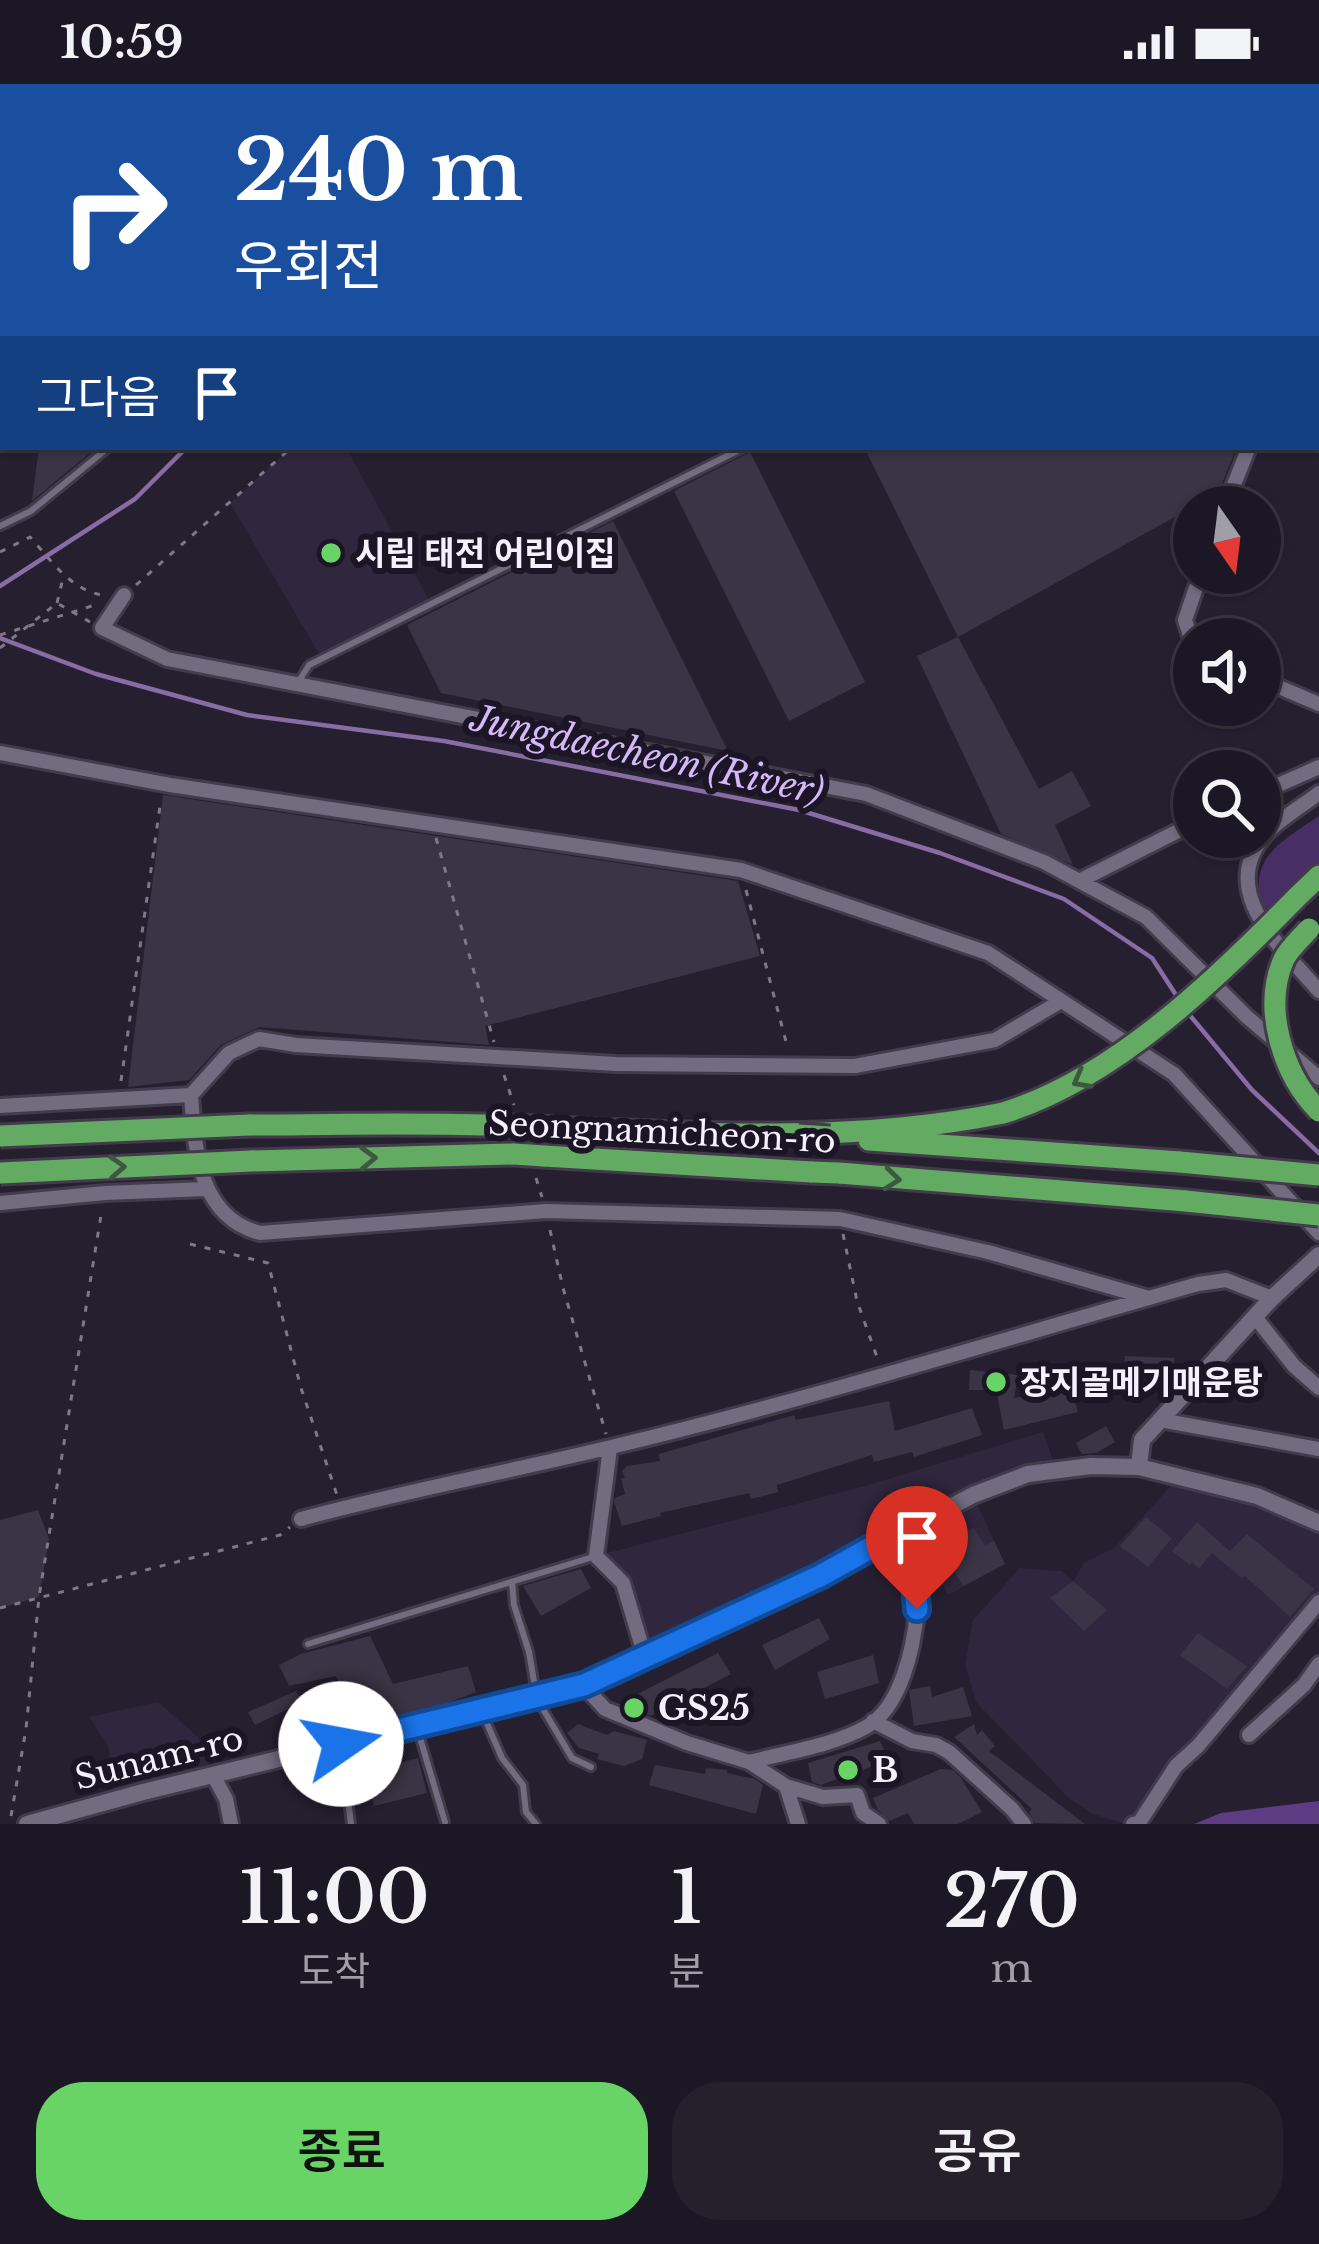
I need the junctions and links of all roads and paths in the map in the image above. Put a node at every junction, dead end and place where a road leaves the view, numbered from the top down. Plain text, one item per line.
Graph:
1 (105, 450) edge
2 (289, 450) edge
3 (739, 450) edge
4 (1248, 450) edge
5 (1234, 486) edge
6 (0, 526) edge
7 (0, 552) edge
8 (62, 575) junction
9 (124, 595) junction
10 (57, 603) junction
11 (98, 604) dead end
12 (102, 628) junction
13 (0, 635) edge
14 (0, 648) edge
15 (298, 683) junction
16 (1281, 689) edge
17 (1319, 704) edge
18 (0, 753) edge
19 (1319, 767) edge
20 (164, 784) junction
21 (1281, 784) edge
22 (1319, 793) edge
23 (1173, 834) edge
24 (741, 871) junction
25 (1319, 876) edge
26 (1079, 881) junction
27 (1314, 925) edge
28 (1319, 991) edge
29 (1061, 1001) junction
30 (793, 1068) junction
31 (1319, 1078) edge
32 (191, 1095) junction
33 (118, 1100) junction
34 (0, 1106) edge
35 (1319, 1111) edge
36 (798, 1135) junction
37 (0, 1136) edge
38 (0, 1173) edge
39 (1319, 1175) edge
40 (206, 1189) junction
41 (105, 1193) junction
42 (0, 1203) edge
43 (1319, 1215) edge
44 (839, 1219) junction
45 (1319, 1233) edge
46 (190, 1244) dead end
47 (1319, 1255) edge
48 (1149, 1298) junction
49 (1272, 1298) junction
50 (1255, 1317) junction
51 (884, 1376) junction
52 (1319, 1388) edge
53 (1160, 1420) junction
54 (610, 1448) junction
55 (1319, 1449) edge
56 (1139, 1467) junction
57 (341, 1508) junction
58 (301, 1519) joint
59 (1319, 1523) edge
60 (910, 1526) junction
61 (596, 1556) junction
62 (512, 1582) junction
63 (40, 1598) junction
64 (1319, 1602) edge
65 (0, 1608) edge
66 (308, 1643) dead end
67 (646, 1657) junction
68 (1319, 1664) edge
69 (584, 1685) junction
70 (537, 1699) junction
71 (482, 1712) junction
72 (873, 1721) junction
73 (417, 1727) junction
74 (1249, 1735) dead end
75 (341, 1744) junction
76 (749, 1762) junction
77 (591, 1767) dead end
78 (213, 1775) junction
79 (786, 1786) junction
80 (445, 1822) edge
81 (10, 1824) edge
82 (28, 1824) edge
83 (231, 1824) edge
84 (350, 1824) edge
85 (536, 1824) edge
86 (798, 1824) edge
87 (879, 1824) edge
88 (1024, 1824) edge
89 (1133, 1824) edge

1 - 6 lane
2 - 9 path
3 - 15 lane
4 - 5 street
7 - 8 path
8 - 9 path
8 - 10 path
9 - 12 street
10 - 12 path
10 - 14 path, bridge
11 - 13 path, bridge
12 - 15 street
15 - 26 street
16 - 17 street
18 - 20 street
19 - 21 street
20 - 24 street
20 - 33 path
22 - 28 street
23 - 26 street
24 - 29 street
24 - 30 path
25 -> 36 highway, bridge
26 - 31 street
27 - 35 highway, bridge
29 - 30 street
29 - 45 street
30 - 32 street
32 - 33 street
32 - 40 street
33 - 34 street
36 - 37 highway, Seongnamicheon-ro, bridge
36 - 39 highway, Seongnamicheon-ro, bridge
38 -> 43 highway, Seongnamicheon-ro, bridge
40 - 41 street
40 - 44 street
41 - 42 street
41 - 63 path
44 - 48 street
44 - 51 path
46 - 57 path
47 - 49 street
48 - 49 street
48 - 51 street
49 - 50 street
50 - 52 street
50 - 53 street
51 - 54 street
53 - 55 street
53 - 56 street
54 - 57 street
54 - 61 street
56 - 59 street, Sunam-ro
56 - 60 street, Sunam-ro
57 - 58 street
58 - 63 path
60 - 67 street, Sunam-ro
60 - 72 street
61 - 62 lane
61 - 67 street
62 - 66 lane
62 - 70 lane
63 - 65 path
63 - 81 path
64 - 89 street
67 - 69 street, Sunam-ro
68 - 74 street
69 - 70 street, Sunam-ro
69 - 76 street
70 - 71 street, Sunam-ro
70 - 77 lane
71 - 73 street, Sunam-ro
71 - 85 lane
72 - 76 street
72 - 88 street
73 - 75 street, Sunam-ro
73 - 80 lane
75 - 78 street, Sunam-ro
75 - 84 lane
76 - 79 street
78 - 82 street, Sunam-ro
78 - 83 street
79 - 86 street
79 - 87 street

